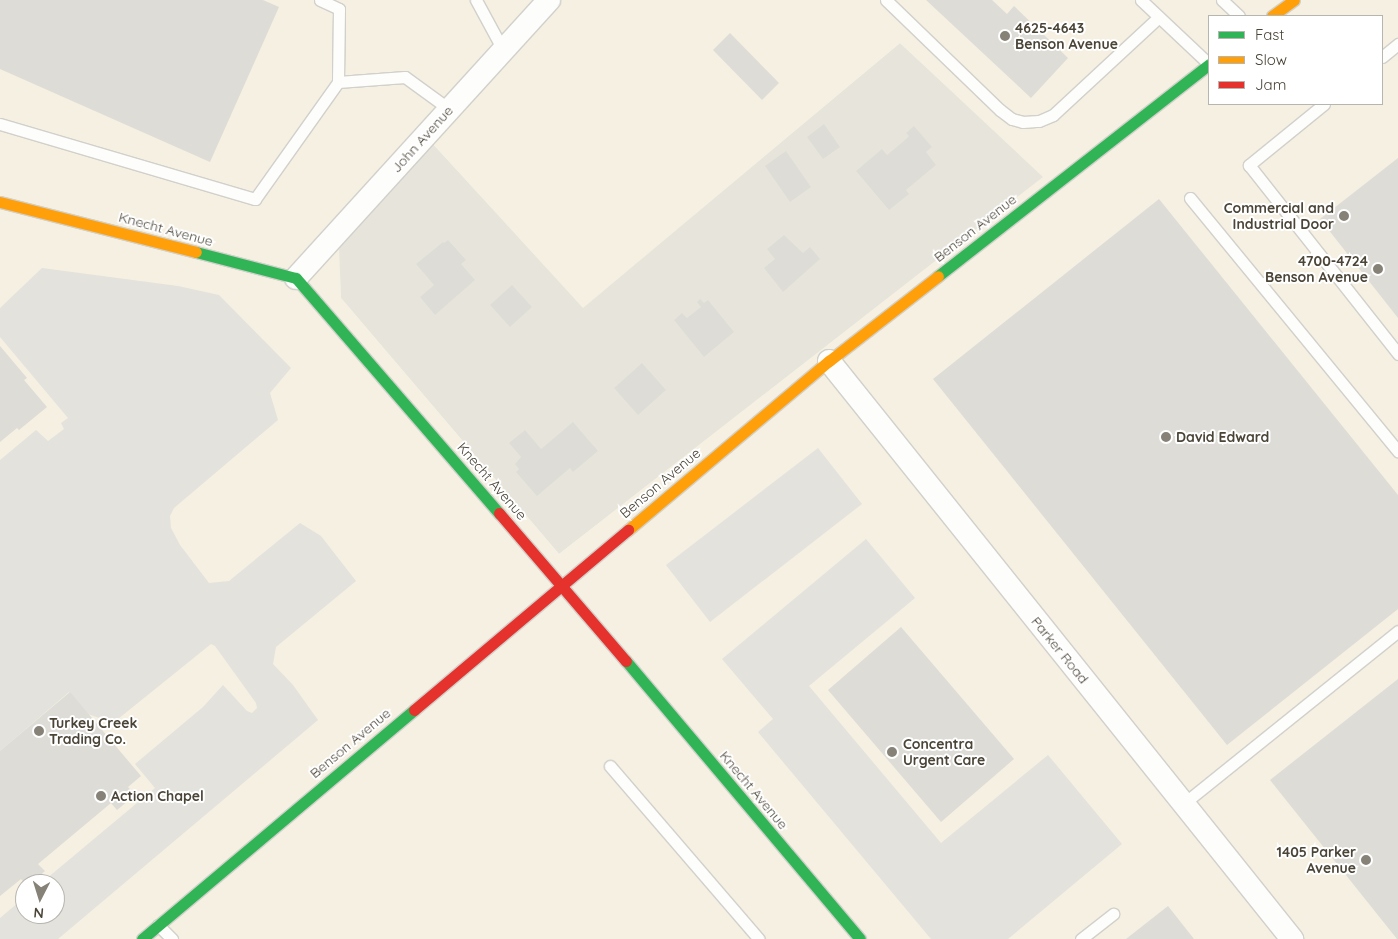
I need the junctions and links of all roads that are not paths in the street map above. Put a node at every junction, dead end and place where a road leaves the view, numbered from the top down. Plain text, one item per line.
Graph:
1 (320, 0) edge
2 (476, 0) edge
3 (548, 0) edge
4 (886, 0) edge
5 (1141, 0) edge
6 (1222, 0) edge
7 (1294, 0) edge
8 (1238, 15) edge
9 (1273, 15) edge
10 (1159, 17) junction
11 (1398, 44) edge
12 (503, 50) junction
13 (1383, 56) edge
14 (1208, 63) edge
15 (1208, 65) edge
16 (338, 82) junction
17 (1323, 105) edge
18 (449, 109) junction
19 (0, 124) edge
20 (1190, 198) dead end
21 (0, 202) edge
22 (296, 278) junction
23 (1398, 354) edge
24 (829, 361) junction
25 (1398, 451) edge
26 (561, 584) junction
27 (1398, 631) edge
28 (610, 766) dead end
29 (1183, 804) junction
30 (1112, 914) dead end
31 (158, 925) junction
32 (142, 939) edge
33 (172, 939) edge
34 (760, 939) edge
35 (860, 939) edge
36 (1081, 939) edge
37 (1292, 939) edge

1 - 16 lane
2 - 12 lane
3 - 12 street, John Avenue
4 - 10 lane
5 - 10 lane
6 - 8 lane
7 - 9 street
10 - 14 lane
11 - 13 lane
12 - 18 street, John Avenue
15 - 24 street, Benson Avenue
16 - 18 lane
16 - 19 lane
17 - 23 lane
18 - 22 street, John Avenue
20 - 25 lane
21 - 22 street, Knecht Avenue
22 - 26 street, Knecht Avenue
24 - 26 street, Benson Avenue
24 - 29 street, Parker Road
26 - 31 street, Benson Avenue
26 - 35 street, Knecht Avenue
27 - 29 lane
28 - 34 lane
29 - 37 street, Parker Road
30 - 36 lane
31 - 32 street, Benson Avenue
31 - 33 lane

